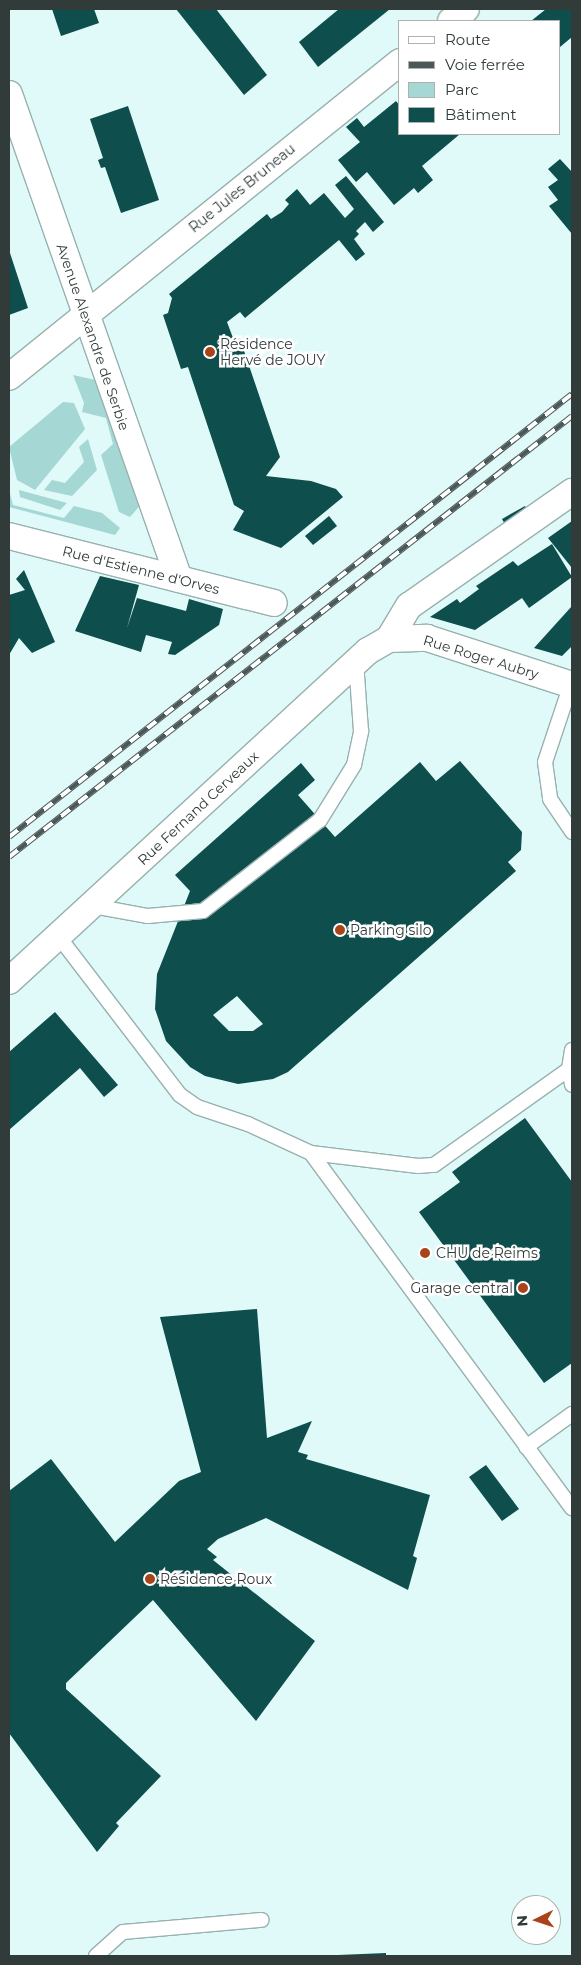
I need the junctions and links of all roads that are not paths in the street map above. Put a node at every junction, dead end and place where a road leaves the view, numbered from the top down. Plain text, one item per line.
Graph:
1 (466, 9) edge
2 (452, 20) edge
3 (398, 64) edge
4 (10, 100) edge
5 (84, 316) junction
6 (9, 377) edge
7 (572, 492) edge
8 (9, 536) edge
9 (179, 579) junction
10 (274, 603) dead end
11 (389, 640) junction
12 (356, 662) junction
13 (571, 684) edge
14 (572, 832) edge
15 (93, 906) junction
16 (59, 937) junction
17 (9, 981) edge
18 (572, 1050) edge
19 (569, 1069) junction
20 (572, 1085) edge
21 (312, 1153) junction
22 (572, 1414) edge
23 (526, 1447) junction
24 (572, 1508) edge
25 (261, 1920) dead end
26 (96, 1956) edge

1 - 2 street
3 - 5 street, Rue Jules Bruneau
4 - 5 street, Avenue Alexandre de Serbie
5 - 6 street, Rue Jules Bruneau
5 - 9 street, Avenue Alexandre de Serbie
7 - 11 street
8 - 9 street, Rue d'Estienne d'Orves
9 - 10 street, Rue d'Estienne d'Orves
11 - 12 street, Rue Fernand Cerveaux
11 - 13 street, Rue Roger Aubry
12 - 15 street, Rue Fernand Cerveaux
12 - 15 lane
13 - 14 lane
15 - 16 street, Rue Fernand Cerveaux
16 - 17 street, Rue Fernand Cerveaux
16 - 21 lane
18 - 19 lane
19 - 20 lane
19 - 21 lane
21 - 23 lane
22 - 23 lane
23 - 24 lane
25 - 26 lane

